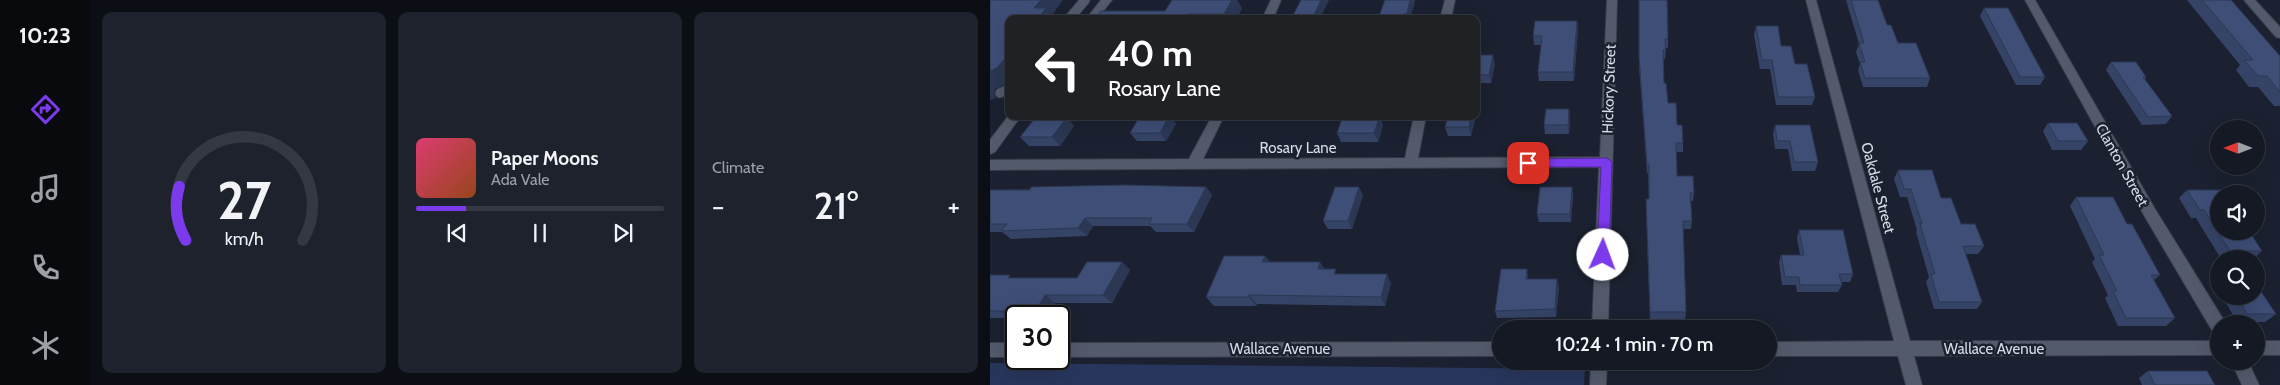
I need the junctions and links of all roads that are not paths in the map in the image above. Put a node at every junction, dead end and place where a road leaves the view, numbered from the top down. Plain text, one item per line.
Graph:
1 (1085, 0) edge
2 (1107, 0) edge
3 (1276, 0) edge
4 (1450, 0) edge
5 (1612, 0) edge
6 (1811, 0) edge
7 (2030, 0) edge
8 (2249, 0) edge
9 (1072, 15) edge
10 (1094, 15) edge
11 (1269, 15) edge
12 (1446, 15) edge
13 (2280, 34) edge
14 (1012, 120) edge
15 (1216, 120) edge
16 (1419, 120) edge
17 (990, 149) edge
18 (1607, 162) junction
19 (1193, 164) junction
20 (1410, 164) junction
21 (990, 165) edge
22 (2212, 315) edge
23 (1600, 320) edge
24 (2210, 348) edge
25 (2265, 348) edge
26 (2280, 348) edge
27 (1492, 349) edge
28 (1777, 349) edge
29 (990, 350) edge
30 (1005, 350) edge
31 (1070, 350) edge
32 (1905, 350) junction
33 (1599, 370) edge
34 (2244, 370) edge
35 (1598, 385) edge
36 (1914, 385) edge
37 (2251, 385) edge

1 - 9 lane
2 - 10 street
3 - 11 street
4 - 12 street
5 - 18 street, Hickory Street
6 - 32 street, Oakdale Street
7 - 22 street, Clanton Street
8 - 13 street
14 - 17 street
15 - 19 street
16 - 20 street
18 - 20 street, Rosary Lane
18 - 23 street, Hickory Street
19 - 20 street, Rosary Lane
19 - 21 street, Rosary Lane
24 - 32 street, Wallace Avenue
25 - 26 street
27 - 31 street, Wallace Avenue
28 - 32 street, Wallace Avenue
29 - 30 street
32 - 36 street, Oakdale Street
33 - 35 street
34 - 37 street

